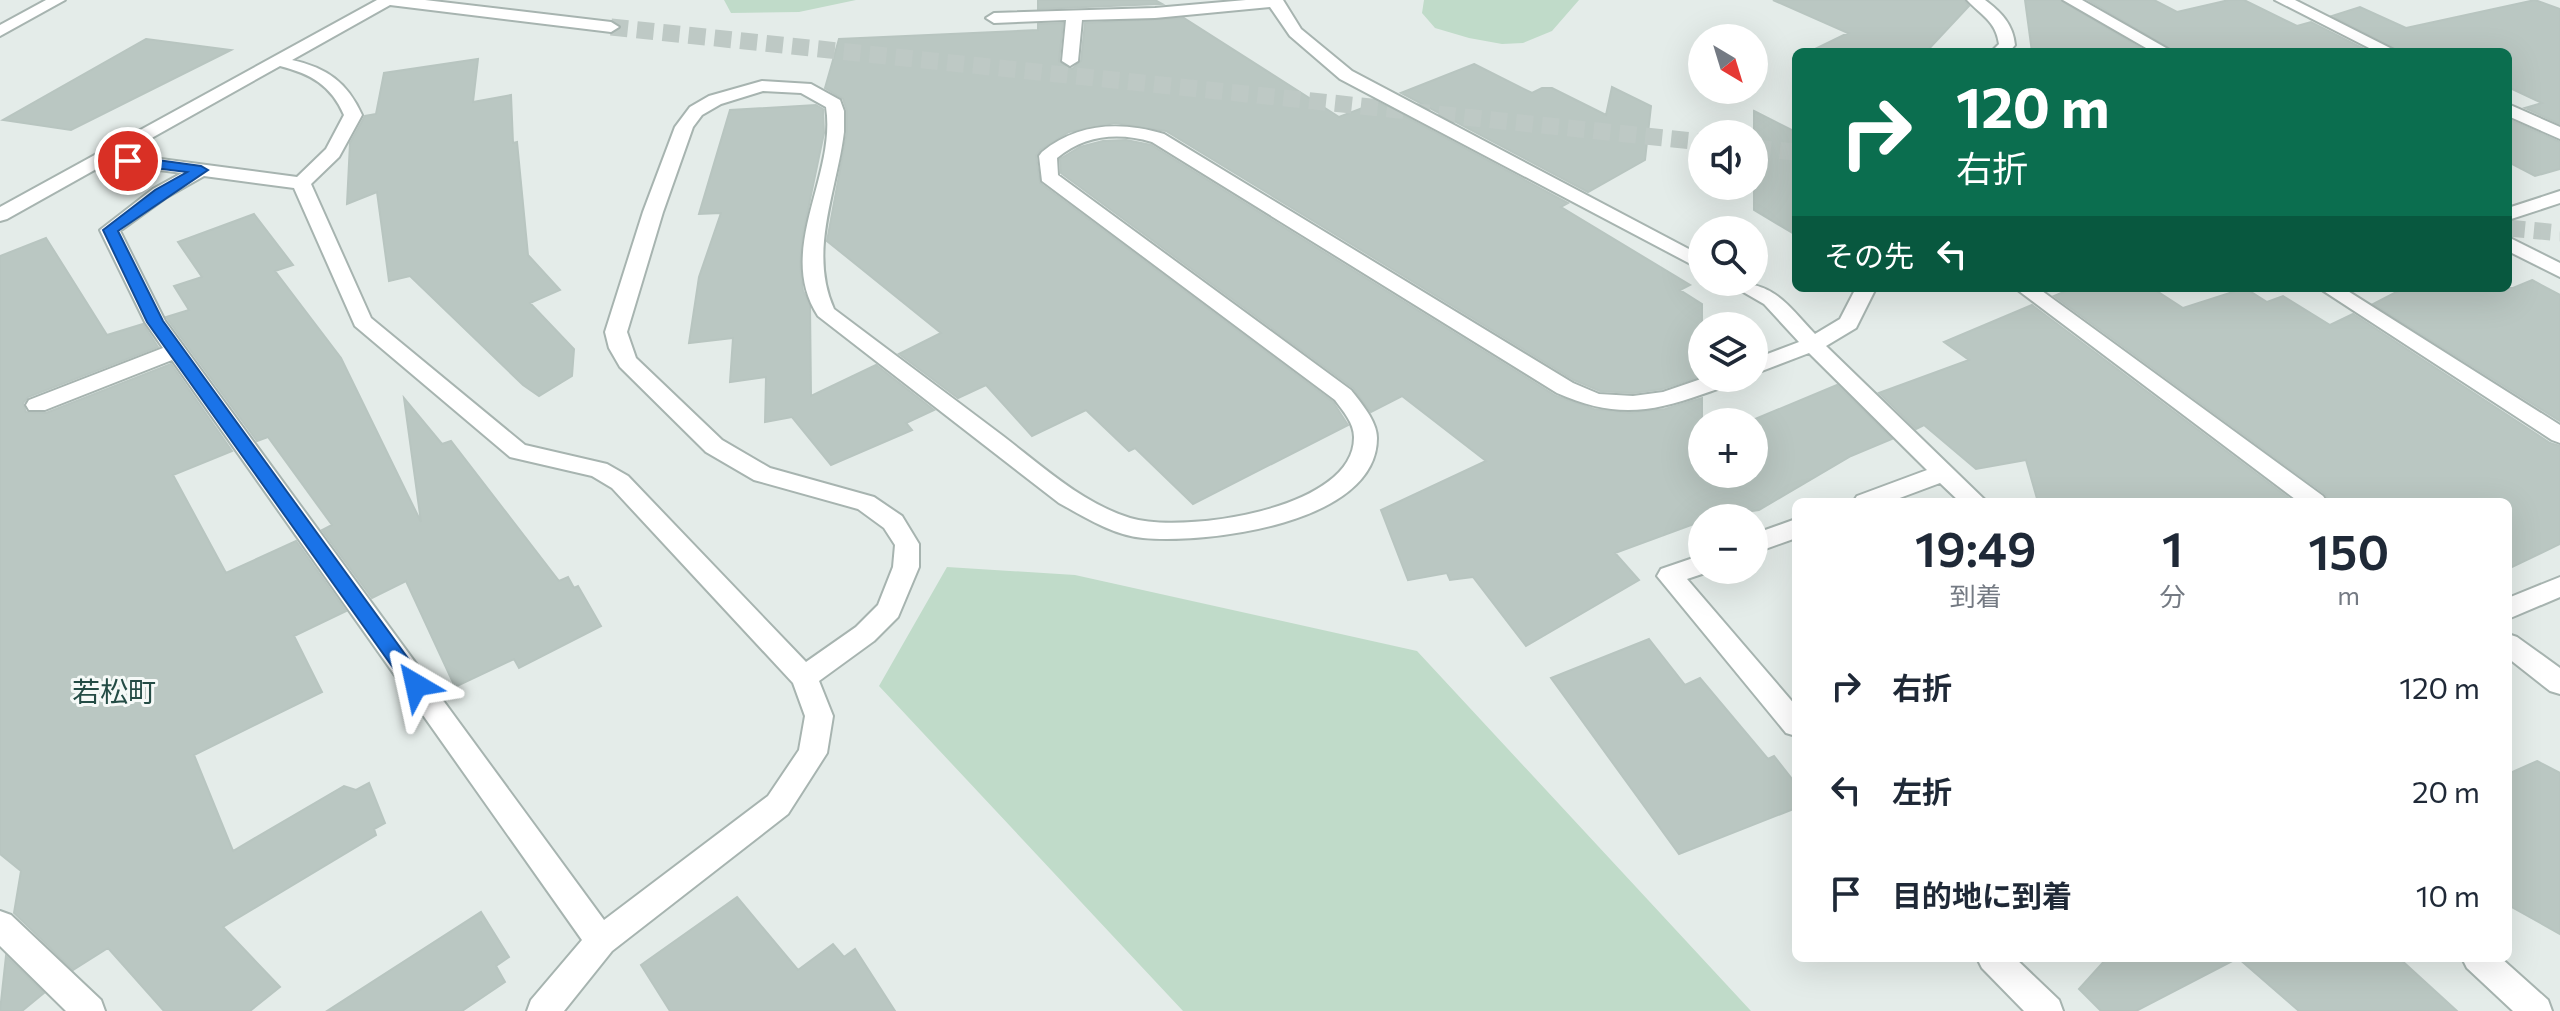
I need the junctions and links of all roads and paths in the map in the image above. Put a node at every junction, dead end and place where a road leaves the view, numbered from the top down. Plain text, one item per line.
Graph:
1 (57, 0) edge
2 (387, 0) edge
3 (1975, 0) edge
4 (2071, 0) edge
5 (2283, 0) edge
6 (1275, 1) edge
7 (1111, 8) edge
8 (1074, 17) junction
9 (994, 18) dead end
10 (611, 27) tunnel mouth
11 (0, 31) edge
12 (2004, 48) edge
13 (2158, 48) edge
14 (2382, 48) edge
15 (278, 61) junction
16 (1070, 61) dead end
17 (2512, 111) edge
18 (2560, 134) edge
19 (104, 157) junction
20 (201, 170) junction
21 (301, 183) junction
22 (2560, 197) edge
23 (2512, 213) edge
24 (0, 215) edge
25 (2512, 245) edge
26 (1688, 257) edge
27 (2560, 271) edge
28 (1864, 292) edge
29 (2030, 292) edge
30 (2335, 292) edge
31 (1763, 296) edge
32 (1813, 344) junction
33 (176, 351) junction
34 (1768, 362) edge
35 (1688, 391) edge
36 (37, 405) dead end
37 (2560, 435) edge
38 (1942, 473) junction
39 (1876, 498) edge
40 (1970, 498) edge
41 (2310, 498) edge
42 (1792, 530) edge
43 (1768, 539) edge
44 (1688, 569) edge
45 (2560, 586) edge
46 (2512, 607) edge
47 (2512, 647) edge
48 (804, 677) junction
49 (2560, 683) edge
50 (1792, 720) edge
51 (0, 925) edge
52 (601, 941) junction
53 (1997, 962) edge
54 (2482, 962) edge
55 (89, 1011) edge
56 (543, 1011) edge
57 (2047, 1011) edge
58 (2536, 1011) edge

1 - 11 street
2 - 10 street
2 - 15 street
3 - 12 street
4 - 13 street
5 - 14 street
6 - 7 street
6 - 26 street
7 - 8 street
8 - 9 street
8 - 16 street
15 - 19 street
15 - 21 street
17 - 18 street
19 - 20 street
19 - 24 street
20 - 21 street
20 - 33 street
21 - 48 street
22 - 23 street
25 - 27 street
28 - 32 street
29 - 41 street
30 - 37 street
31 - 32 street
32 - 34 street
32 - 38 street
33 - 36 street
33 - 52 street
35 - 48 street
38 - 39 street
38 - 40 street
42 - 43 street
44 - 50 street
45 - 46 street
47 - 49 street
48 - 52 street
51 - 55 street
52 - 56 street
53 - 57 street
54 - 58 street

